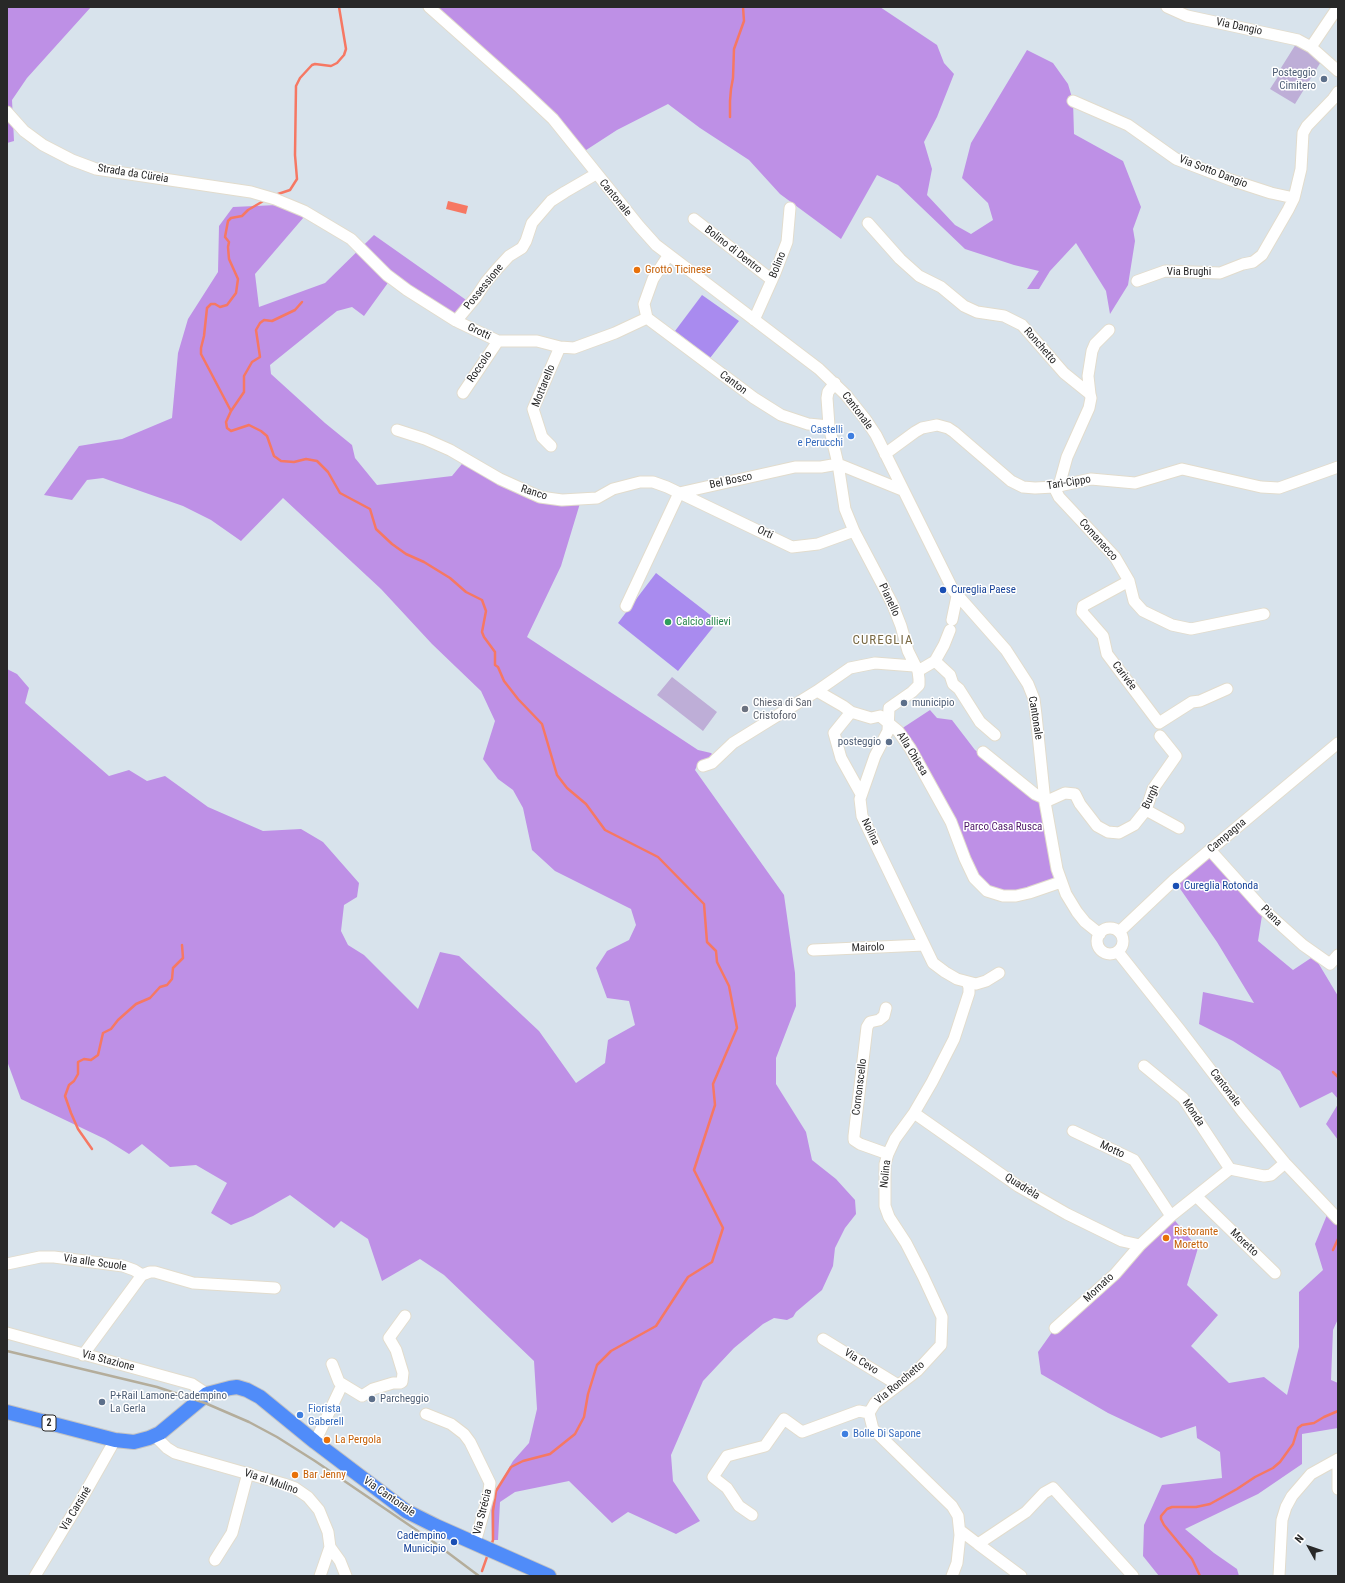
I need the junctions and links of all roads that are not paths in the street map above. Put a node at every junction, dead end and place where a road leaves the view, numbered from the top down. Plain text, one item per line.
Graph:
1 (428, 7) edge
2 (1167, 7) edge
3 (1338, 7) edge
4 (1311, 47) junction
5 (1338, 71) edge
6 (1338, 92) edge
7 (1073, 101) dead end
8 (7, 112) edge
9 (596, 174) junction
10 (270, 198) joint
11 (1294, 198) junction
12 (790, 208) dead end
13 (694, 219) dead end
14 (868, 224) dead end
15 (668, 256) junction
16 (772, 280) junction
17 (1137, 281) dead end
18 (647, 318) junction
19 (754, 320) junction
20 (456, 321) junction
21 (1109, 330) dead end
22 (498, 341) junction
23 (560, 347) junction
24 (835, 383) junction
25 (463, 393) dead end
26 (1090, 394) junction
27 (829, 426) junction
28 (397, 430) dead end
29 (550, 446) dead end
30 (885, 454) junction
31 (838, 464) junction
32 (1338, 468) edge
33 (1057, 487) junction
34 (902, 490) junction
35 (679, 493) junction
36 (854, 531) junction
37 (1129, 582) junction
38 (957, 596) junction
39 (626, 606) dead end
40 (1264, 614) dead end
41 (935, 661) junction
42 (916, 669) junction
43 (1227, 689) dead end
44 (817, 691) junction
45 (851, 712) junction
46 (889, 722) junction
47 (995, 735) dead end
48 (1160, 736) dead end
49 (1338, 744) edge
50 (983, 752) dead end
51 (703, 766) dead end
52 (862, 794) junction
53 (1045, 800) junction
54 (1146, 810) junction
55 (1179, 828) dead end
56 (1210, 850) junction
57 (1061, 882) junction
58 (1119, 932) junction
59 (1100, 934) junction
60 (924, 945) junction
61 (813, 950) dead end
62 (1118, 952) junction
63 (1338, 955) edge
64 (999, 974) dead end
65 (967, 982) junction
66 (886, 1008) dead end
67 (1144, 1066) dead end
68 (914, 1113) junction
69 (1073, 1131) dead end
70 (888, 1154) junction
71 (1285, 1164) junction
72 (1230, 1170) junction
73 (884, 1194) joint
74 (1196, 1196) junction
75 (1171, 1216) junction
76 (1338, 1219) edge
77 (1140, 1244) junction
78 (7, 1264) edge
79 (1275, 1273) dead end
80 (142, 1275) junction
81 (275, 1288) dead end
82 (405, 1316) dead end
83 (1055, 1328) dead end
84 (7, 1333) edge
85 (823, 1339) dead end
86 (83, 1355) junction
87 (332, 1364) dead end
88 (342, 1385) junction
89 (898, 1385) junction
90 (207, 1394) junction
91 (7, 1412) edge
92 (426, 1414) dead end
93 (869, 1414) junction
94 (155, 1436) junction
95 (115, 1440) junction
96 (315, 1442) junction
97 (1338, 1459) edge
98 (248, 1473) junction
99 (1338, 1489) edge
100 (752, 1515) dead end
101 (960, 1531) junction
102 (978, 1544) junction
103 (330, 1547) junction
104 (484, 1547) junction
105 (215, 1560) dead end
106 (35, 1576) edge
107 (320, 1576) edge
108 (346, 1576) edge
109 (549, 1576) edge
110 (952, 1576) edge
111 (1021, 1576) edge
112 (1133, 1576) edge
113 (1279, 1576) edge

1 - 9 street, Cantonale
2 - 4 street, Via Dangio
3 - 4 street
4 - 5 street, Via Dangio
6 - 11 street
7 - 11 street, Via Sotto Dangio
8 - 10 street, Strada da Cüreia
9 - 15 street, Cantonale
9 - 20 street, Possessione
10 - 20 street, Grotti
11 - 17 street, Via Brughi
12 - 16 street, Bolino
13 - 16 street, Bolino di Dentro
14 - 26 street, Ronchetto
15 - 18 street
15 - 19 street, Cantonale
16 - 19 street, Bolino
18 - 23 street, Grotti
18 - 27 street, Canton
19 - 24 street, Cantonale
20 - 22 street, Grotti
21 - 26 street
22 - 23 street, Grotti
22 - 25 street, Roccolo
23 - 29 street, Mottarello
24 - 27 street, Pianello
24 - 30 street, Cantonale
26 - 33 street
27 - 31 street, Pianello
28 - 35 street, Ranco
30 - 33 street, Tarì-Cippo
30 - 34 street, Cantonale
31 - 34 street, Bel Bosco
31 - 35 street, Bel Bosco
31 - 36 street, Pianello
32 - 33 street, Tarì-Cippo
33 - 37 street, Comanacco
34 - 38 street, Cantonale
35 - 36 street, Orti
35 - 39 street
36 - 42 street, Pianello
37 - 40 street, Comanacco
37 - 43 street, Carivée
38 - 41 street
38 - 53 street, Cantonale
41 - 42 street
41 - 47 street
42 - 44 street
42 - 46 street, Nolina
44 - 45 street, Alla Chiesa
44 - 51 street
45 - 46 street, Alla Chiesa
45 - 52 street
46 - 52 street, Nolina
46 - 57 street, Alla Chiesa
48 - 54 street, Burgh
49 - 56 street, Campagna
50 - 53 street
52 - 60 street, Nolina
53 - 54 street, Burgh
53 - 57 street, Cantonale
54 - 55 street
56 - 58 street, Campagna
56 - 63 street, Piana
57 - 59 street, Cantonale
58 - 59 street
58 - 62 street
59 - 62 street
60 - 61 street, Mairolo
60 - 65 street, Nolina
62 - 71 street, Cantonale
64 - 65 street, Nolina
65 - 68 street, Nolina
66 - 70 street, Cornonscello
67 - 72 street, Monda
68 - 70 street, Nolina
68 - 77 street, Quadrèla
69 - 75 street, Motto
70 - 73 street, Nolina
71 - 72 street
71 - 76 street, Cantonale
72 - 74 street
73 - 89 street, Via Ronchetto
74 - 75 street
74 - 79 street, Moretto
75 - 77 street
77 - 83 street, Mornato
78 - 80 street, Via alle Scuole
80 - 81 street, Via alle Scuole
80 - 86 street
82 - 88 street
84 - 86 street, Via Stazione
85 - 89 street, Via Cevo
86 - 90 street, Via Stazione
87 - 88 street
88 - 96 street
89 - 93 street, Via Ronchetto
90 - 94 main road, Via Cantonale / 2
90 - 96 main road, Via Cantonale / 2
91 - 95 main road, 2
92 - 104 street, Via Strécia
93 - 100 street
93 - 101 street, Via Ronchetto
94 - 95 main road, 2
94 - 98 street, Via al Mulino
95 - 106 street, Via Carsiné
96 - 104 main road, Via Cantonale / 2
97 - 99 street
97 - 113 street
98 - 103 street, Via al Mulino
98 - 105 street
101 - 102 street
101 - 110 street, Via Ronchetto
102 - 111 street
102 - 112 street
103 - 107 street, Via al Mulino
103 - 108 street
104 - 109 main road, Via Cantonale / 2

